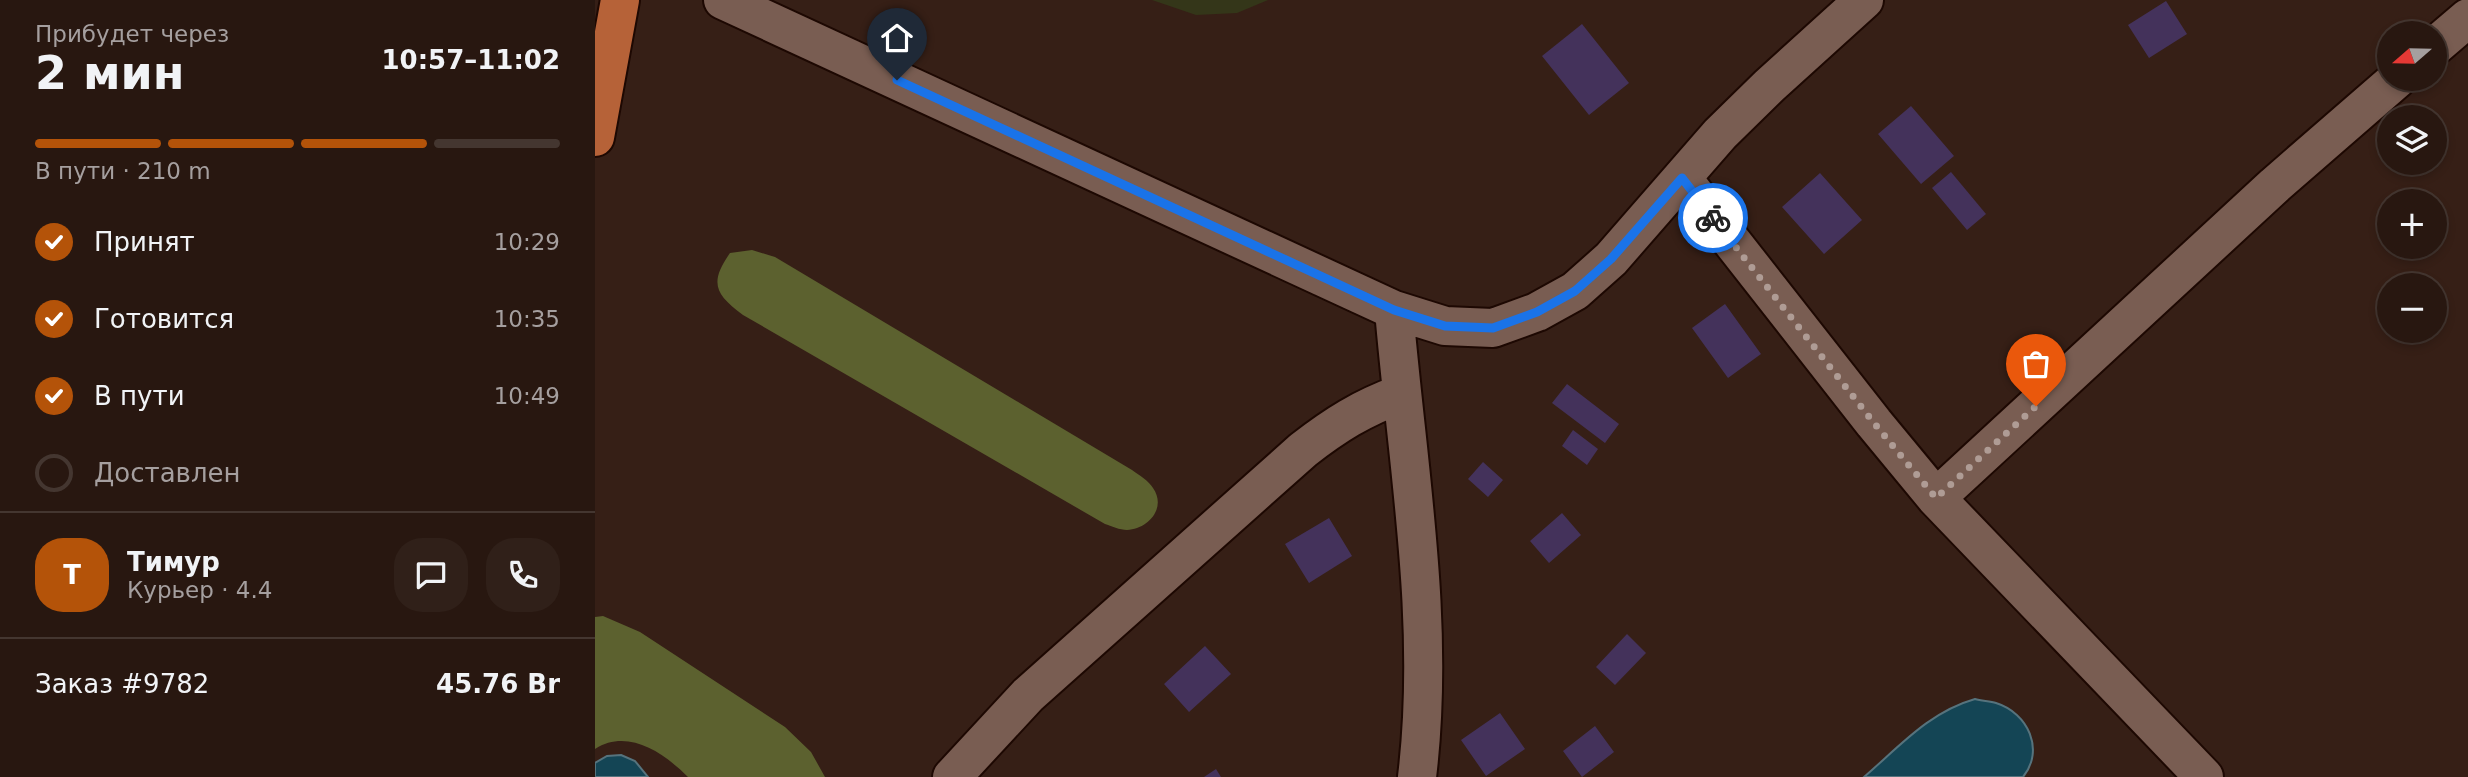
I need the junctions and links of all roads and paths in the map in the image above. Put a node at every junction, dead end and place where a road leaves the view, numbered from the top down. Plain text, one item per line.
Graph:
1 (620, 0) edge
2 (723, 0) edge
3 (1864, 0) edge
4 (2468, 18) edge
5 (2447, 36) edge
6 (2383, 91) edge
7 (595, 137) edge
8 (1682, 178) junction
9 (1394, 310) junction
10 (1401, 394) junction
11 (1936, 498) junction
12 (952, 777) edge
13 (1417, 777) edge
14 (2204, 777) edge

1 - 7 main road
2 - 9 street
3 - 8 street
4 - 5 street
6 - 11 street
8 - 9 street
8 - 11 street
9 - 10 street
10 - 12 street
10 - 13 street
11 - 14 street

